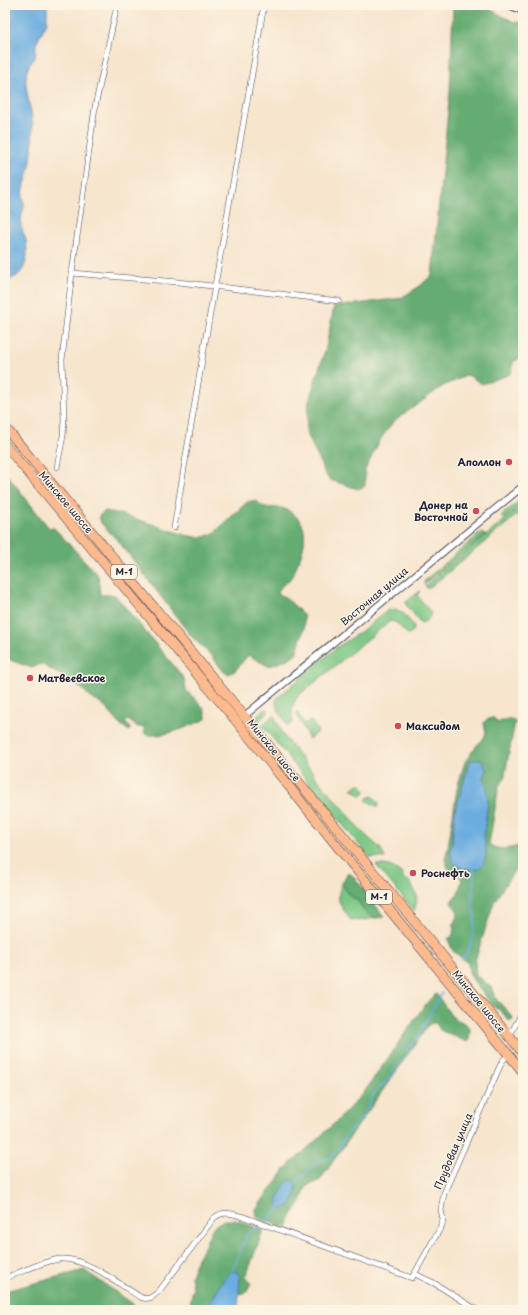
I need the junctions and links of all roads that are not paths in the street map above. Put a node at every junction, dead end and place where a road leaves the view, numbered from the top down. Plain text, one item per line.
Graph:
1 (117, 5) edge
2 (264, 5) edge
3 (509, 5) edge
4 (523, 11) edge
5 (72, 273) junction
6 (214, 287) junction
7 (339, 301) dead end
8 (5, 428) edge
9 (5, 445) edge
10 (56, 467) dead end
11 (523, 486) edge
12 (174, 528) dead end
13 (245, 716) junction
14 (237, 722) junction
15 (523, 1011) edge
16 (509, 1037) junction
17 (523, 1053) edge
18 (510, 1055) junction
19 (523, 1072) edge
20 (413, 1276) junction
21 (5, 1278) edge
22 (477, 1310) edge

1 - 5 street
2 - 6 street
3 - 4 street
5 - 6 street
5 - 10 street
6 - 7 street
6 - 12 street
8 - 13 highway, Минское шоссе / М-1
9 - 14 highway, Минское шоссе / М-1
11 - 13 street, Восточная улица
13 - 14 street, Восточная улица
13 - 16 highway, Минское шоссе / М-1
14 - 18 highway, Минское шоссе / М-1
15 - 16 street
16 - 17 highway, Минское шоссе / М-1
18 - 19 highway, Минское шоссе / М-1
18 - 20 street, Прудовая улица
20 - 21 street
20 - 22 street

